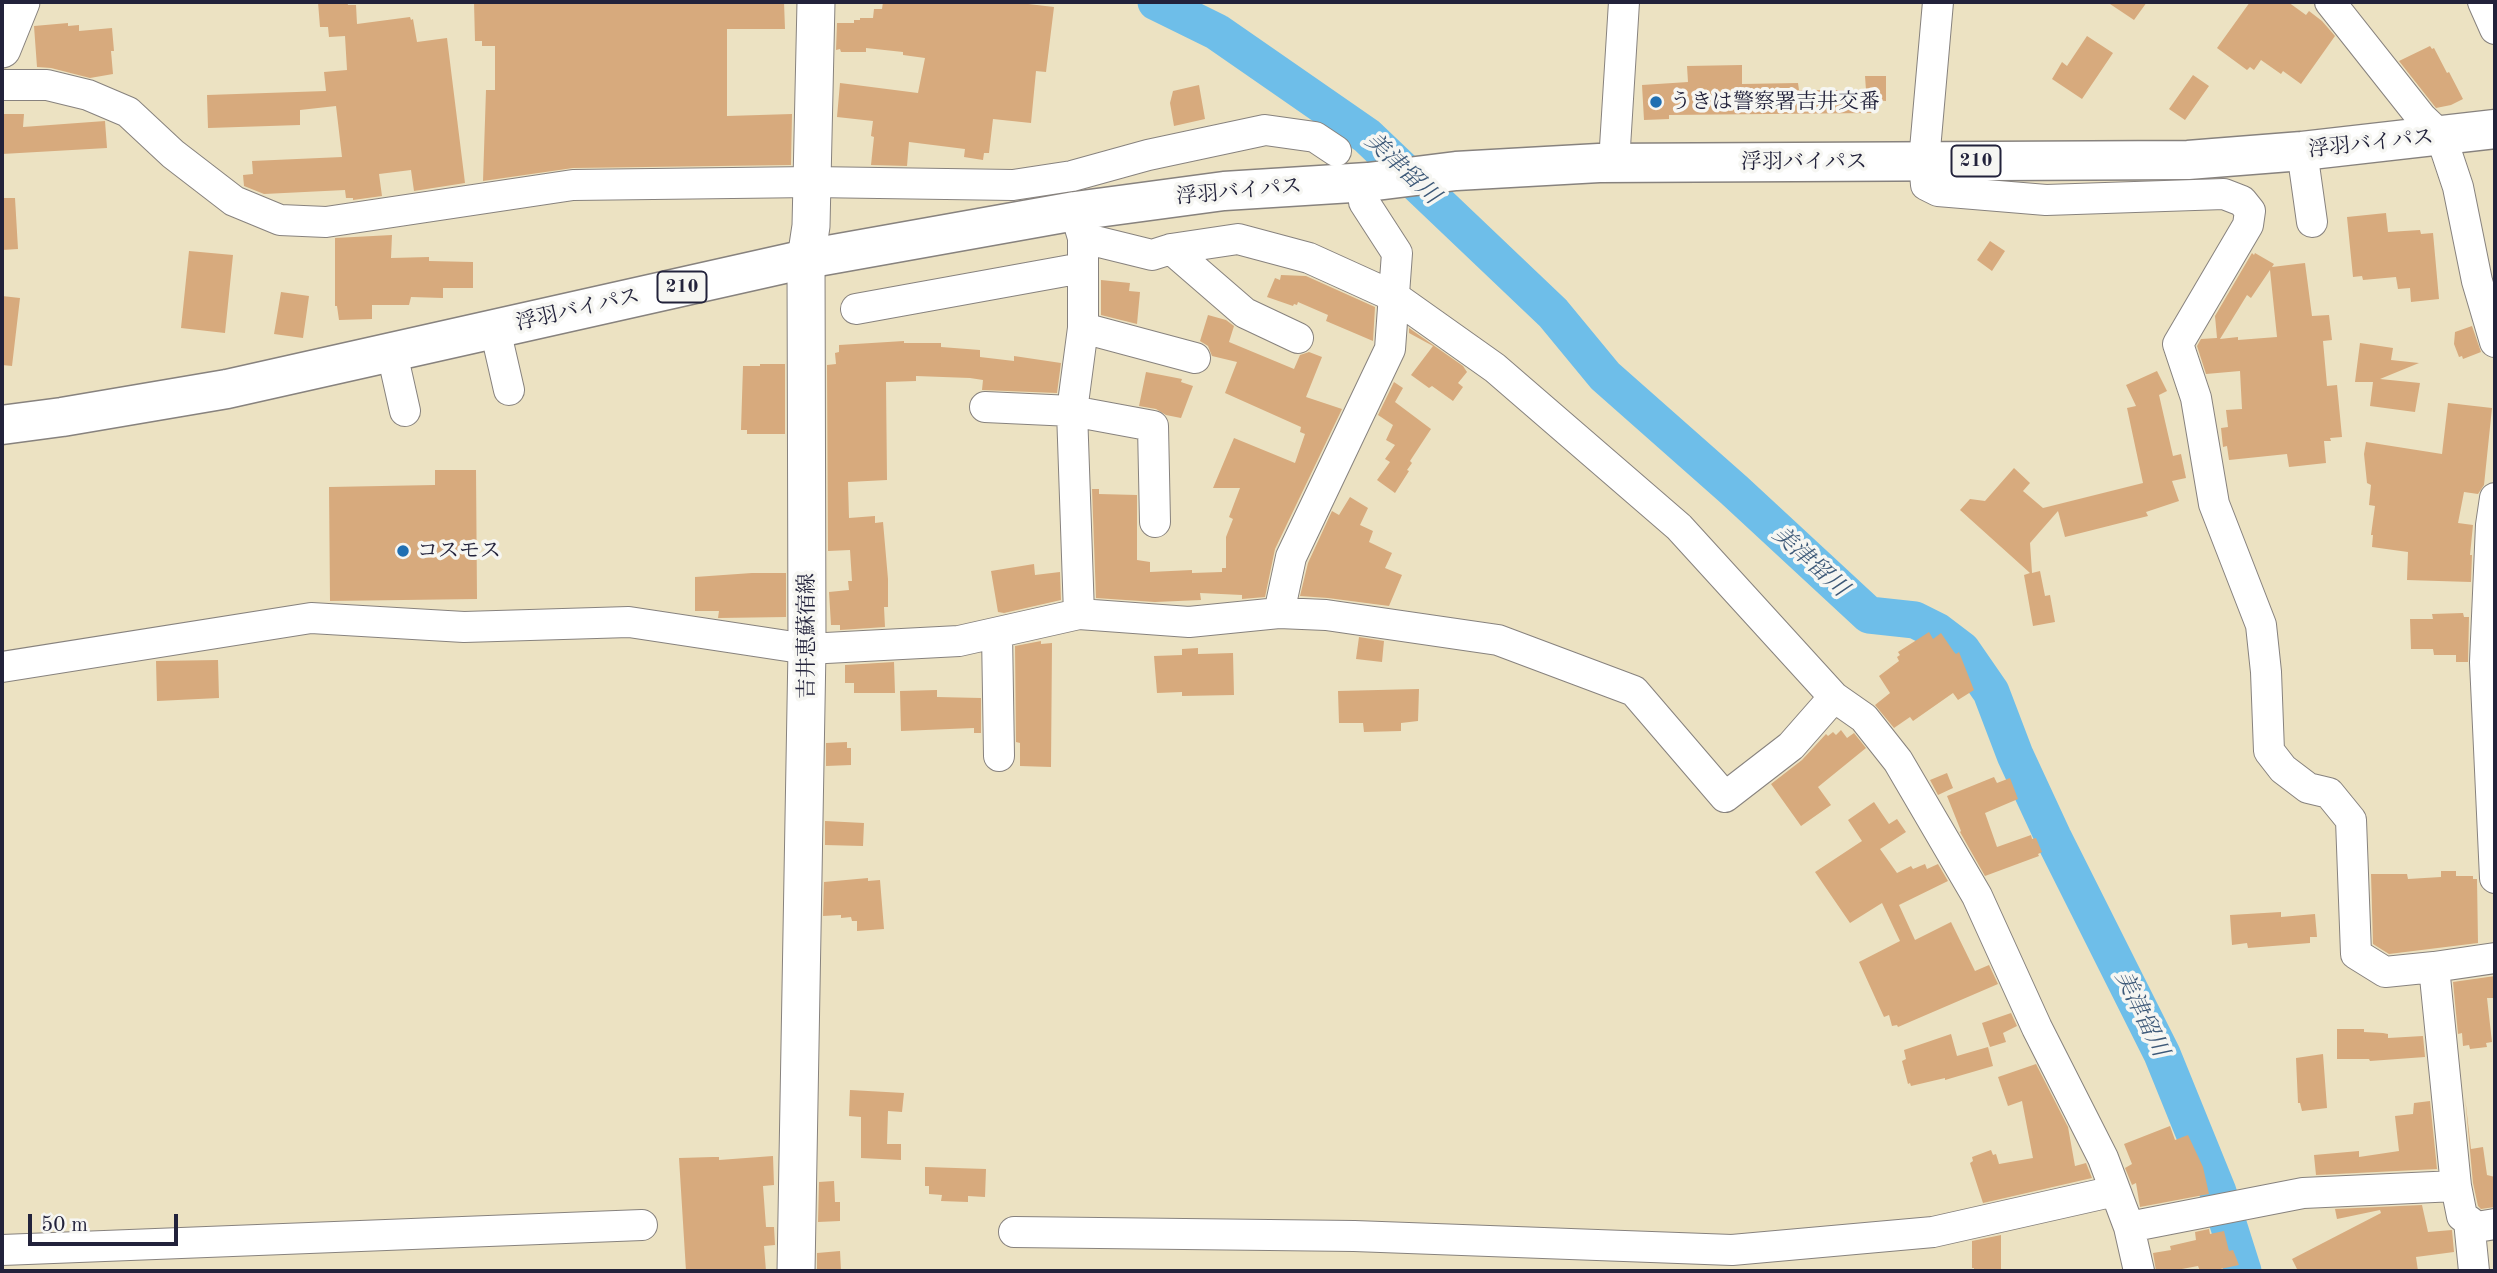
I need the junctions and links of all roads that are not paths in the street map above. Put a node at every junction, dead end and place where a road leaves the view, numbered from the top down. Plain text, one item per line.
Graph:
1 (21, 2) edge
2 (816, 2) edge
3 (1608, 2) edge
4 (1624, 2) edge
5 (1938, 2) edge
6 (2329, 2) edge
7 (2483, 2) edge
8 (2495, 29) edge
9 (2, 49) edge
10 (2, 85) edge
11 (2495, 129) edge
12 (2441, 136) junction
13 (1336, 151) dead end
14 (2302, 151) junction
15 (1924, 161) junction
16 (1607, 163) junction
17 (812, 182) junction
18 (1366, 192) junction
19 (2312, 222) dead end
20 (1079, 225) junction
21 (1171, 249) junction
22 (806, 259) junction
23 (1082, 268) junction
24 (1395, 297) junction
25 (856, 309) dead end
26 (1083, 328) junction
27 (495, 329) junction
28 (1298, 338) dead end
29 (2495, 342) edge
30 (392, 353) junction
31 (1195, 358) dead end
32 (509, 390) dead end
33 (985, 407) dead end
34 (405, 411) dead end
35 (1072, 411) junction
36 (2, 425) edge
37 (2495, 498) edge
38 (1156, 522) dead end
39 (1279, 613) junction
40 (1079, 614) junction
41 (997, 633) junction
42 (807, 649) junction
43 (2, 667) edge
44 (1834, 697) junction
45 (999, 756) dead end
46 (2495, 878) edge
47 (2495, 958) edge
48 (2434, 967) junction
49 (2456, 1186) junction
50 (2115, 1191) junction
51 (2482, 1222) edge
52 (642, 1225) dead end
53 (2129, 1227) junction
54 (1014, 1231) dead end
55 (2, 1250) edge
56 (796, 1271) edge
57 (2139, 1271) edge
58 (2474, 1271) edge

1 - 9 main road
2 - 17 main road, 吉井恵蘇宿線
3 - 16 street
4 - 16 street
5 - 15 street
6 - 12 street
7 - 8 street
10 - 17 street
11 - 12 highway, 浮羽バイパス / 210
12 - 14 highway, 浮羽バイパス / 210
12 - 29 street
13 - 17 street
14 - 15 highway, 浮羽バイパス / 210
14 - 19 street
15 - 16 highway, 浮羽バイパス / 210
15 - 48 street
16 - 18 highway, 浮羽バイパス / 210
17 - 22 main road, 吉井恵蘇宿線
18 - 20 highway, 浮羽バイパス / 210
18 - 24 street
20 - 21 street
20 - 22 highway, 浮羽バイパス / 210
20 - 23 street
21 - 24 street
21 - 28 street
22 - 27 highway, 浮羽バイパス / 210
22 - 42 main road, 吉井恵蘇宿線
23 - 25 street
23 - 26 street
24 - 39 street
24 - 44 street
26 - 31 street
26 - 35 street
27 - 30 highway, 浮羽バイパス / 210
27 - 32 street
30 - 34 street
30 - 36 highway, 浮羽バイパス / 210
33 - 35 street
35 - 38 street
35 - 40 street
37 - 46 street
39 - 40 street
39 - 44 street
40 - 41 street
41 - 42 street
41 - 45 street
42 - 43 street
42 - 56 main road, 吉井恵蘇宿線
44 - 50 street
47 - 48 street
48 - 49 street
49 - 51 street
49 - 53 street
50 - 53 street
50 - 54 street
51 - 58 street
52 - 55 street
53 - 57 street

